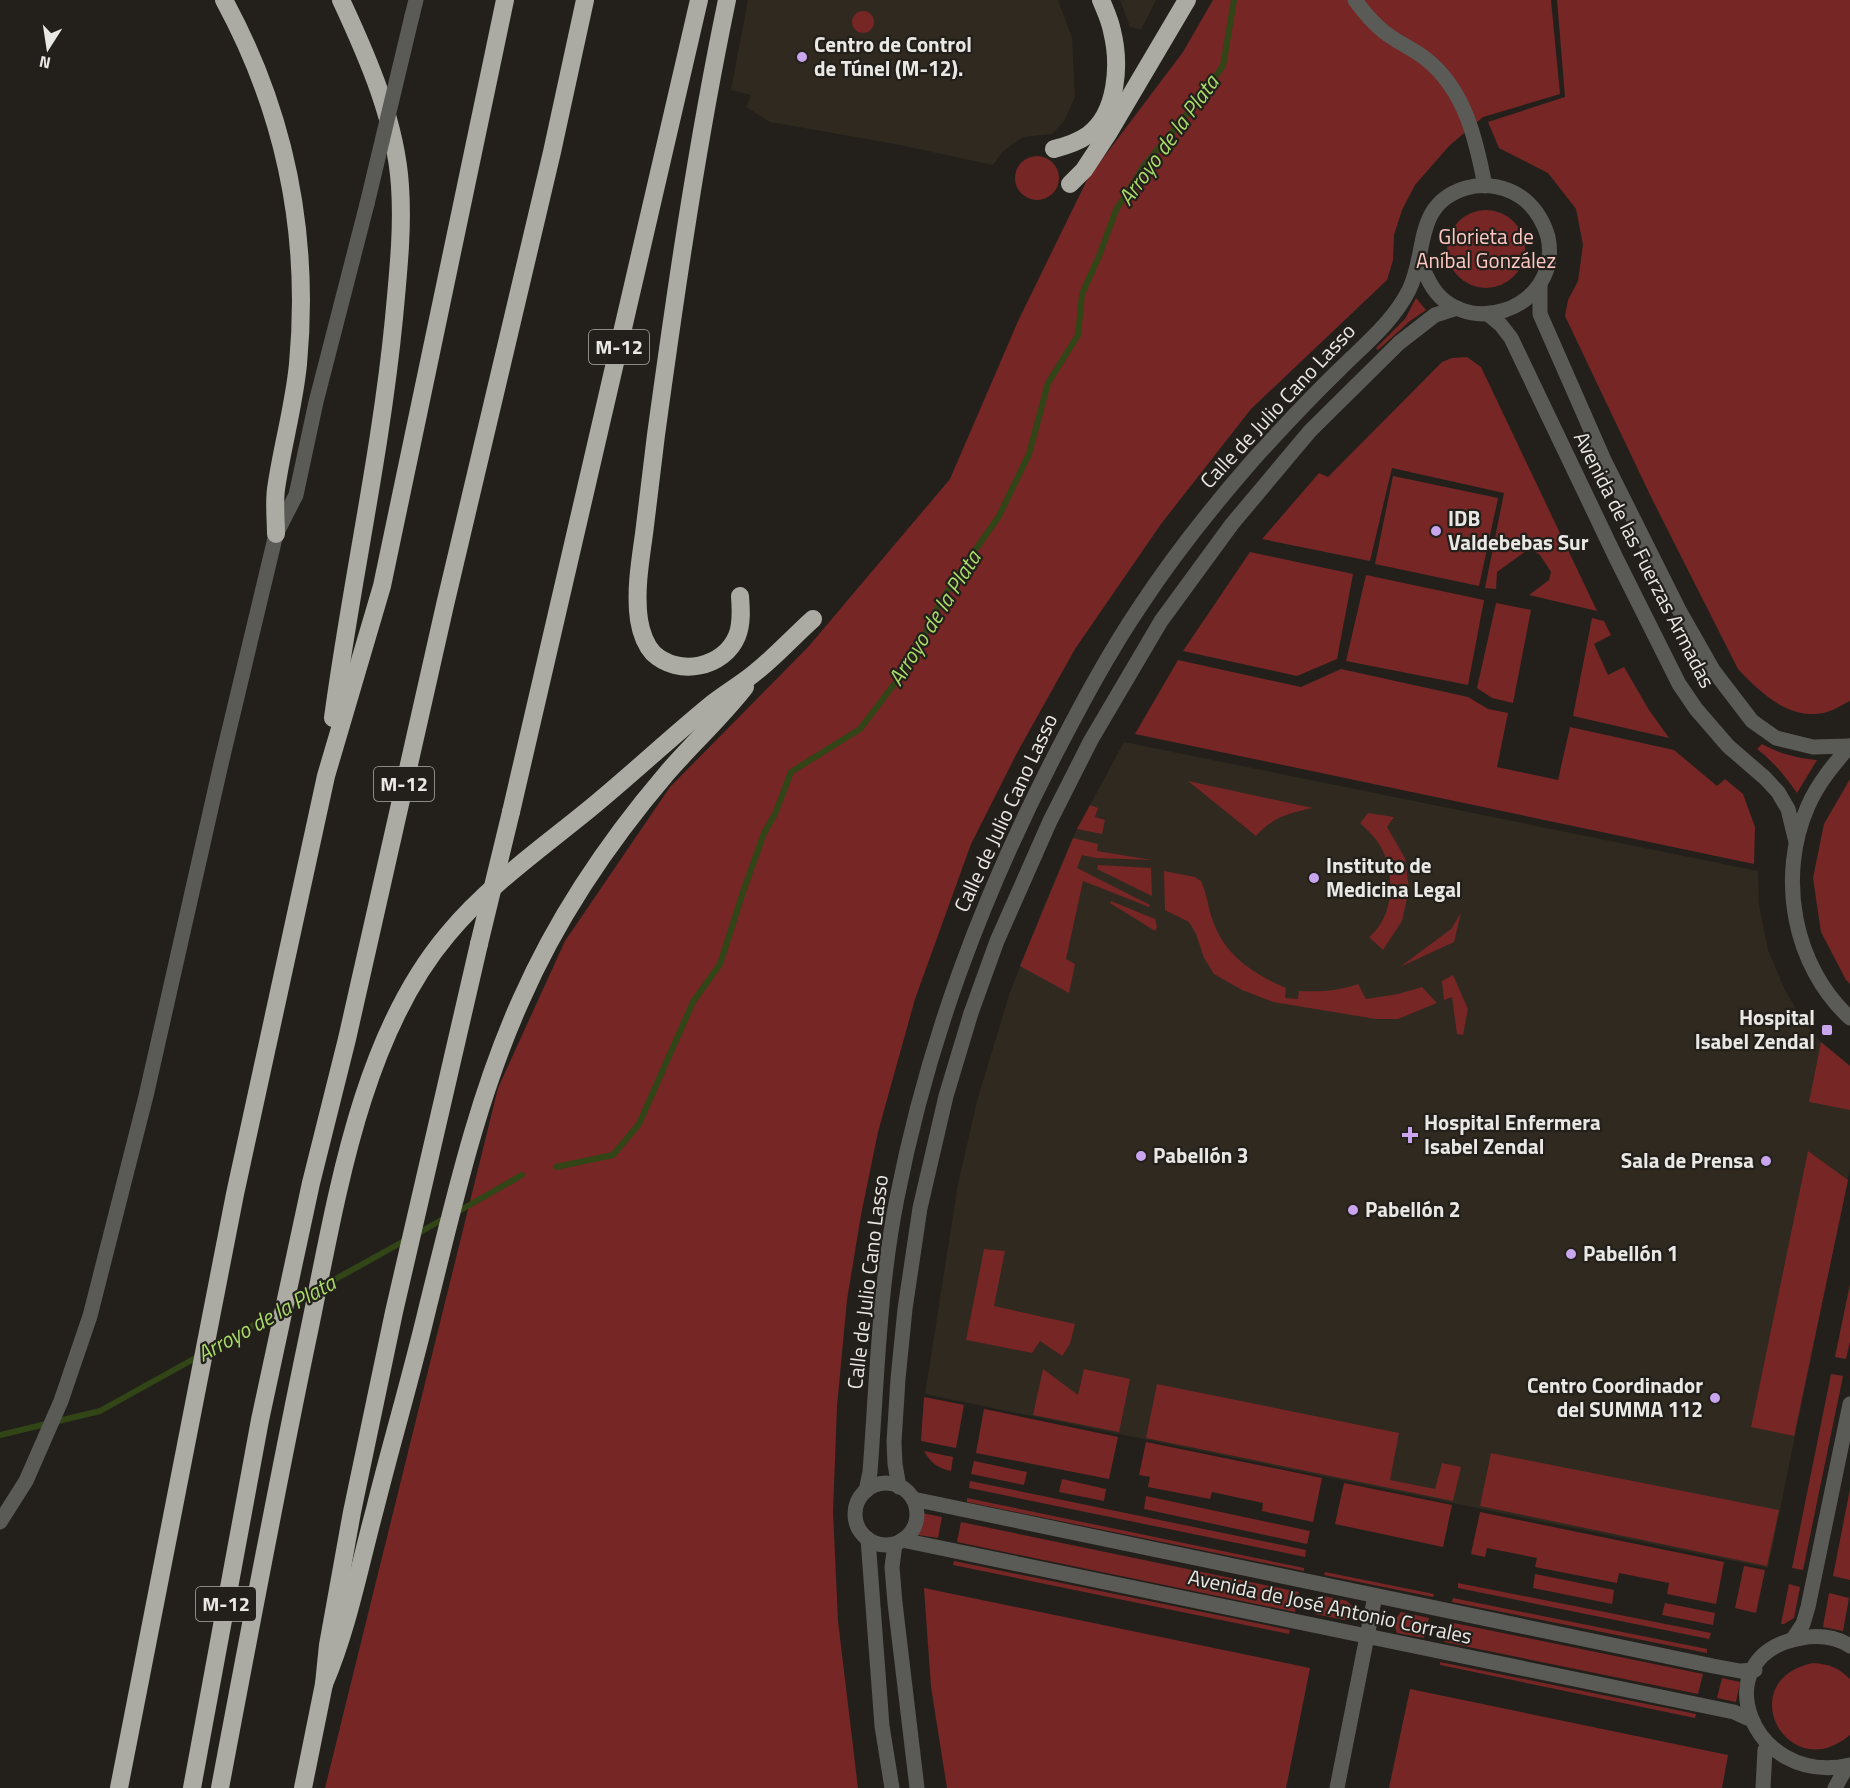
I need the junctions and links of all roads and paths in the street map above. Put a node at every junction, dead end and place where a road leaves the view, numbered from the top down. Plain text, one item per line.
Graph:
1 (224, 0) edge
2 (341, 0) edge
3 (416, 0) edge
4 (505, 0) edge
5 (585, 0) edge
6 (699, 0) edge
7 (727, 0) edge
8 (1101, 0) edge
9 (1187, 0) edge
10 (1355, 0) edge
11 (1054, 149) dead end
12 (1070, 184) dead end
13 (1485, 186) junction
14 (1421, 260) junction
15 (1540, 285) junction
16 (1457, 308) junction
17 (1488, 314) junction
18 (276, 534) junction
19 (740, 596) dead end
20 (813, 619) dead end
21 (756, 672) junction
22 (1850, 746) edge
23 (326, 776) junction
24 (1796, 842) junction
25 (1850, 1018) edge
26 (1850, 1404) edge
27 (899, 1486) junction
28 (866, 1491) junction
29 (913, 1499) junction
30 (0, 1522) edge
31 (868, 1539) junction
32 (899, 1542) junction
33 (1375, 1596) junction
34 (1367, 1636) junction
35 (1793, 1639) junction
36 (1850, 1646) edge
37 (1755, 1670) junction
38 (324, 1684) junction
39 (1747, 1718) junction
40 (1765, 1750) junction
41 (1848, 1765) edge
42 (119, 1788) edge
43 (192, 1788) edge
44 (220, 1788) edge
45 (303, 1788) edge
46 (892, 1788) edge
47 (917, 1788) edge
48 (1337, 1788) edge
49 (1764, 1788) edge
50 (1835, 1788) edge

1 - 18 highway
2 - 23 highway
3 - 18 street, bridge
4 - 23 highway
5 - 43 highway, M-12
6 - 38 highway, M-12, bridge
7 - 19 highway
8 - 11 highway
9 - 12 highway
10 - 13 street
13 - 14 street
13 - 15 street
14 - 16 street
14 - 28 street, Calle de Julio Cano Lasso
15 - 17 street
15 - 22 street, Avenida de las Fuerzas Armadas
16 - 17 street
16 - 27 street, Calle de Julio Cano Lasso
17 - 24 street, Avenida de las Fuerzas Armadas
18 - 30 street
20 - 21 highway
21 - 38 highway
21 - 44 highway
22 - 24 street
23 - 42 highway
24 - 25 street
26 - 35 street
27 - 28 street
27 - 29 street
28 - 31 street
29 - 32 street
29 - 33 street, Avenida de José Antonio Corrales
31 - 32 street
31 - 46 street
32 - 34 street, Avenida de José Antonio Corrales
32 - 47 street
33 - 34 street
33 - 37 street, Avenida de José Antonio Corrales
34 - 39 street, Avenida de José Antonio Corrales
34 - 48 street
35 - 36 street
35 - 37 street
37 - 39 street
38 - 45 highway
39 - 40 street
40 - 41 street
40 - 49 street
41 - 50 street

